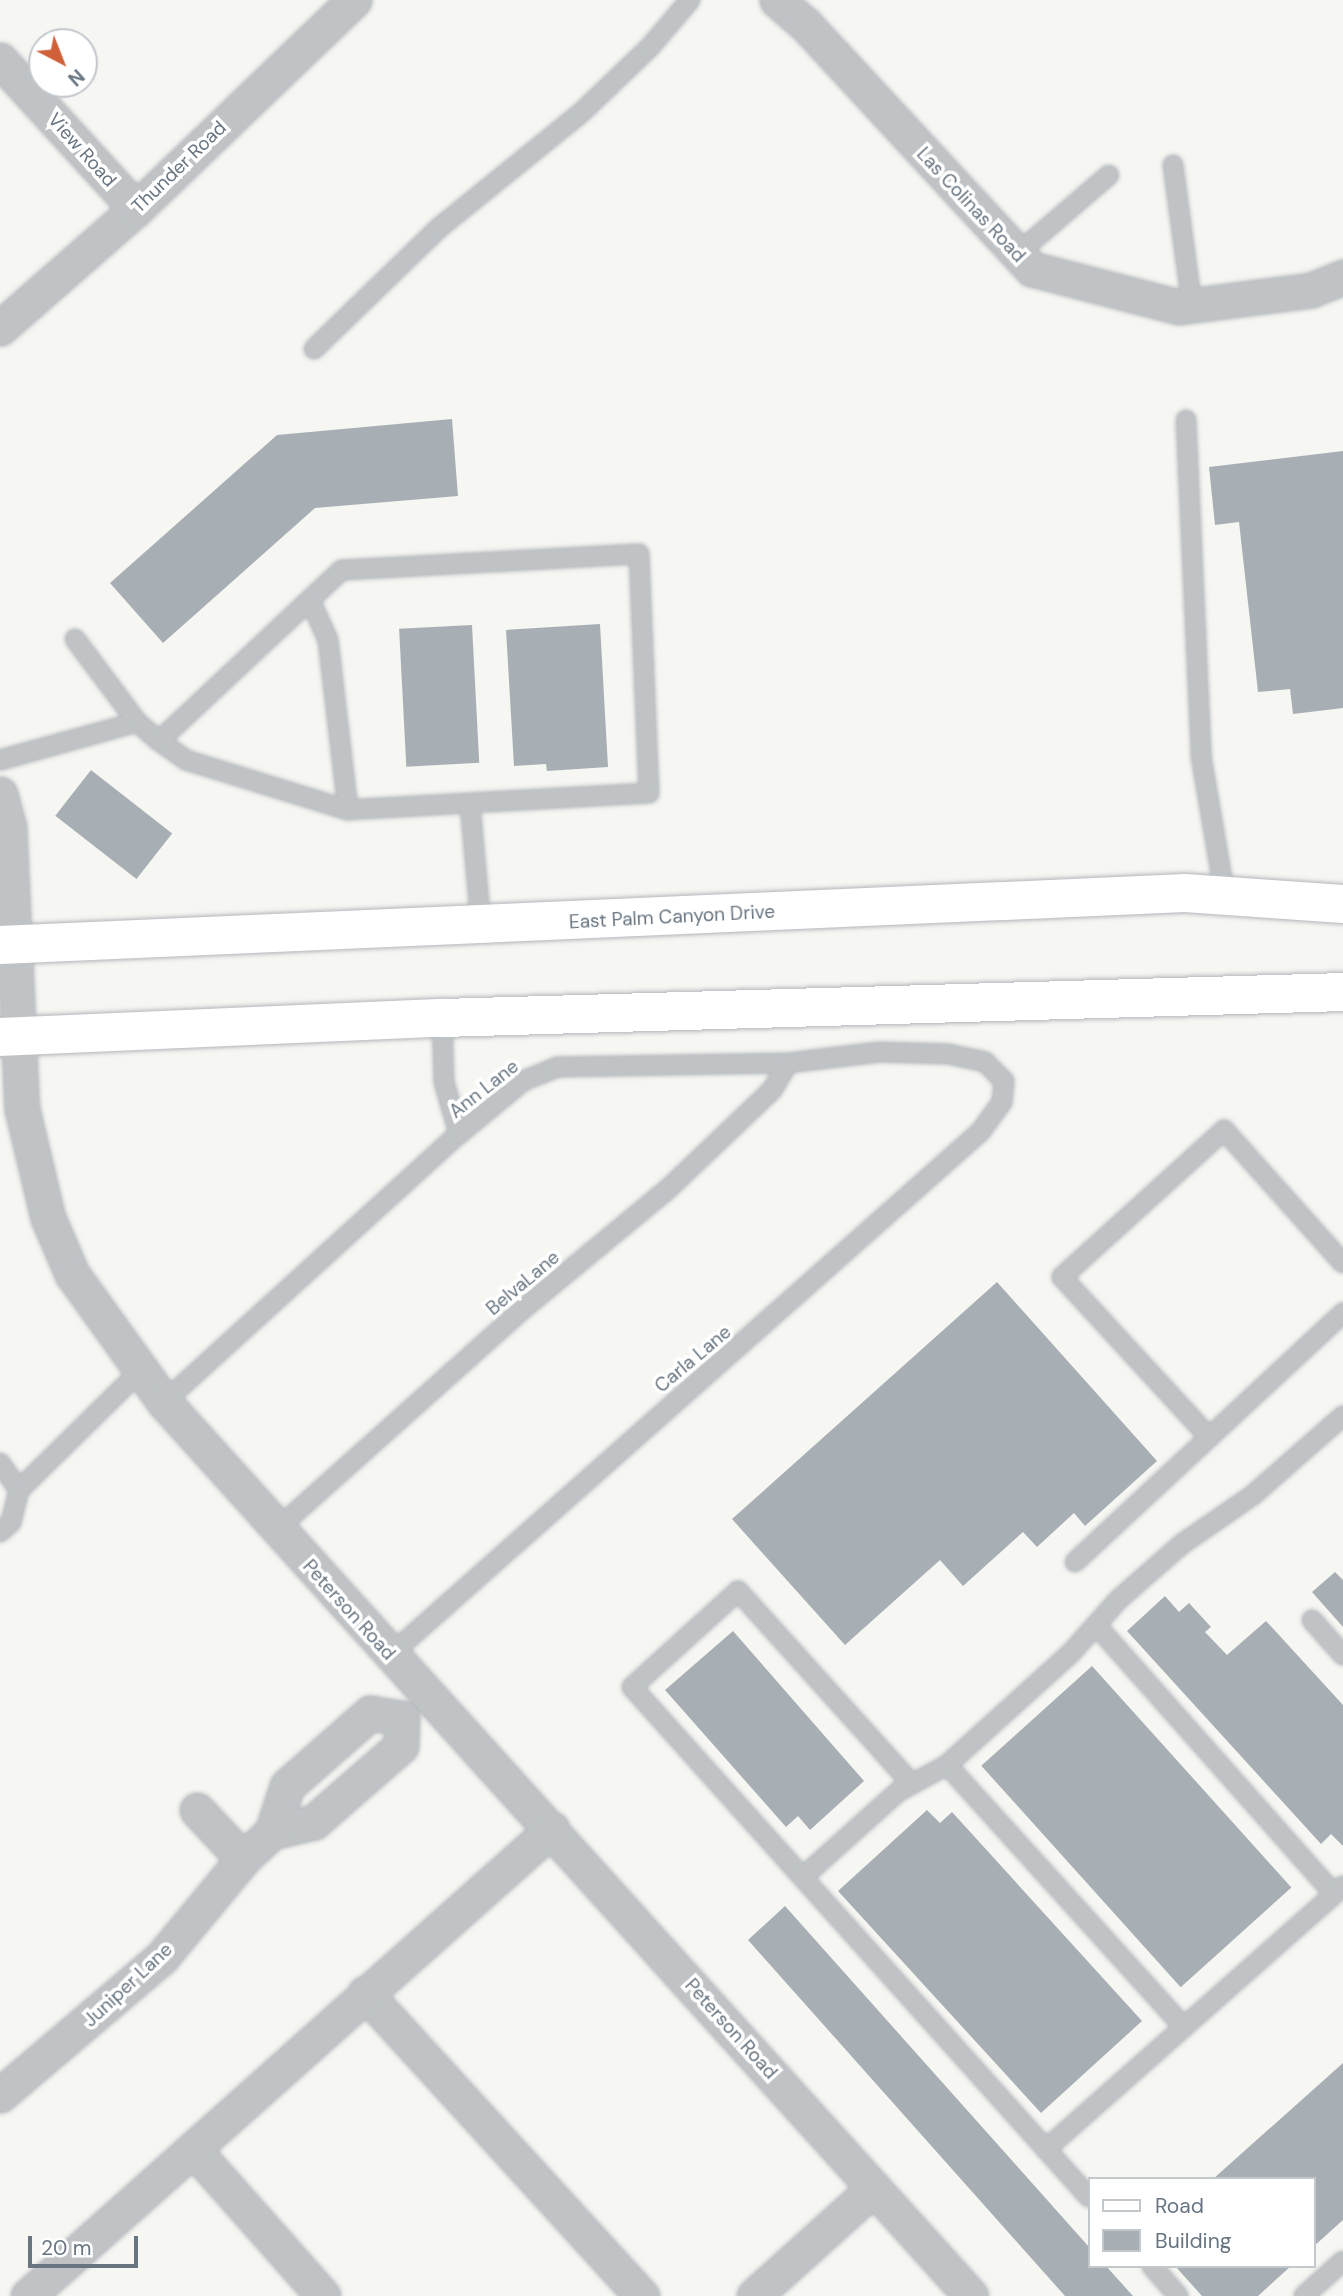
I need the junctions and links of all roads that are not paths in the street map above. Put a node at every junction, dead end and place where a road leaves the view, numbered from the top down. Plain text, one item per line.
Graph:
1 (354, 0) edge
2 (690, 0) edge
3 (777, 0) edge
4 (0, 60) edge
5 (1173, 165) dead end
6 (1109, 175) dead end
7 (136, 209) junction
8 (1017, 254) junction
9 (1343, 277) edge
10 (1192, 306) junction
11 (0, 328) edge
12 (314, 349) dead end
13 (1186, 420) dead end
14 (311, 601) junction
15 (75, 639) dead end
16 (137, 722) junction
17 (159, 741) junction
18 (0, 760) edge
19 (0, 794) edge
20 (470, 804) junction
21 (348, 810) junction
22 (4, 828) edge
23 (1225, 896) junction
24 (1343, 904) edge
25 (481, 926) junction
26 (6, 944) edge
27 (1343, 992) edge
28 (442, 1018) junction
29 (9, 1037) edge
30 (788, 1063) junction
31 (1004, 1081) joint
32 (459, 1134) junction
33 (1343, 1264) edge
34 (1343, 1313) edge
35 (139, 1372) junction
36 (164, 1402) junction
37 (1343, 1416) edge
38 (1208, 1436) junction
39 (0, 1463) edge
40 (19, 1490) junction
41 (277, 1529) junction
42 (0, 1532) edge
43 (1075, 1562) dead end
44 (1312, 1620) dead end
45 (1096, 1625) junction
46 (1343, 1655) edge
47 (389, 1656) junction
48 (426, 1697) junction
49 (401, 1717) junction
50 (947, 1765) junction
51 (912, 1784) junction
52 (197, 1810) dead end
53 (552, 1829) junction
54 (272, 1832) junction
55 (243, 1859) junction
56 (803, 1877) junction
57 (1339, 1890) edge
58 (365, 1993) junction
59 (1184, 2027) junction
60 (0, 2095) edge
61 (193, 2149) junction
62 (1046, 2149) junction
63 (874, 2188) junction
64 (1088, 2196) edge
65 (1343, 2261) edge
66 (1154, 2268) edge
67 (28, 2296) edge
68 (323, 2296) edge
69 (642, 2296) edge
70 (754, 2296) edge
71 (971, 2296) edge
72 (1178, 2296) edge
73 (1304, 2296) edge

1 - 7 street, Thunder Road
2 - 12 lane
3 - 8 street, Las Colinas Road
4 - 7 street, View Road
5 - 10 lane
6 - 8 lane
7 - 11 street, Thunder Road
8 - 10 street, Las Colinas Road
9 - 10 street, Las Colinas Road
13 - 23 lane
14 - 17 lane
14 - 20 lane
14 - 21 lane
15 - 16 lane
16 - 17 lane
16 - 18 lane
17 - 21 lane
19 - 22 street, Peterson Road
20 - 21 lane
20 - 25 lane
22 - 26 street, Peterson Road
23 - 24 main road, East Palm Canyon Drive
23 - 25 main road, East Palm Canyon Drive
25 - 26 main road, East Palm Canyon Drive
26 - 29 street, Peterson Road
27 - 28 main road
28 - 29 main road
28 - 32 lane
29 - 35 street, Peterson Road
30 - 31 lane, Ann Lane
30 - 32 lane, Ann Lane
30 - 41 lane, BelvaLane
31 - 47 lane, Carla Lane
32 - 36 lane, Ann Lane
33 - 38 lane
34 - 38 lane
35 - 36 street, Peterson Road
35 - 40 lane
36 - 41 street, Peterson Road
37 - 45 lane
38 - 43 lane
39 - 40 lane
40 - 42 lane
41 - 47 street, Peterson Road
44 - 46 lane
45 - 50 lane
45 - 57 lane
47 - 48 street, Peterson Road
48 - 49 street
48 - 53 street, Peterson Road
49 - 54 street
49 - 54 street
50 - 51 lane
50 - 59 lane
51 - 56 lane
51 - 56 lane
52 - 55 street
53 - 58 street
53 - 63 street, Peterson Road
54 - 55 street, Juniper Lane
55 - 60 street, Juniper Lane
56 - 62 lane
57 - 59 lane
58 - 61 street
58 - 69 street
59 - 62 lane
61 - 67 street
61 - 68 street
62 - 64 lane
63 - 70 street
63 - 71 street, Peterson Road
65 - 73 lane
66 - 72 lane

